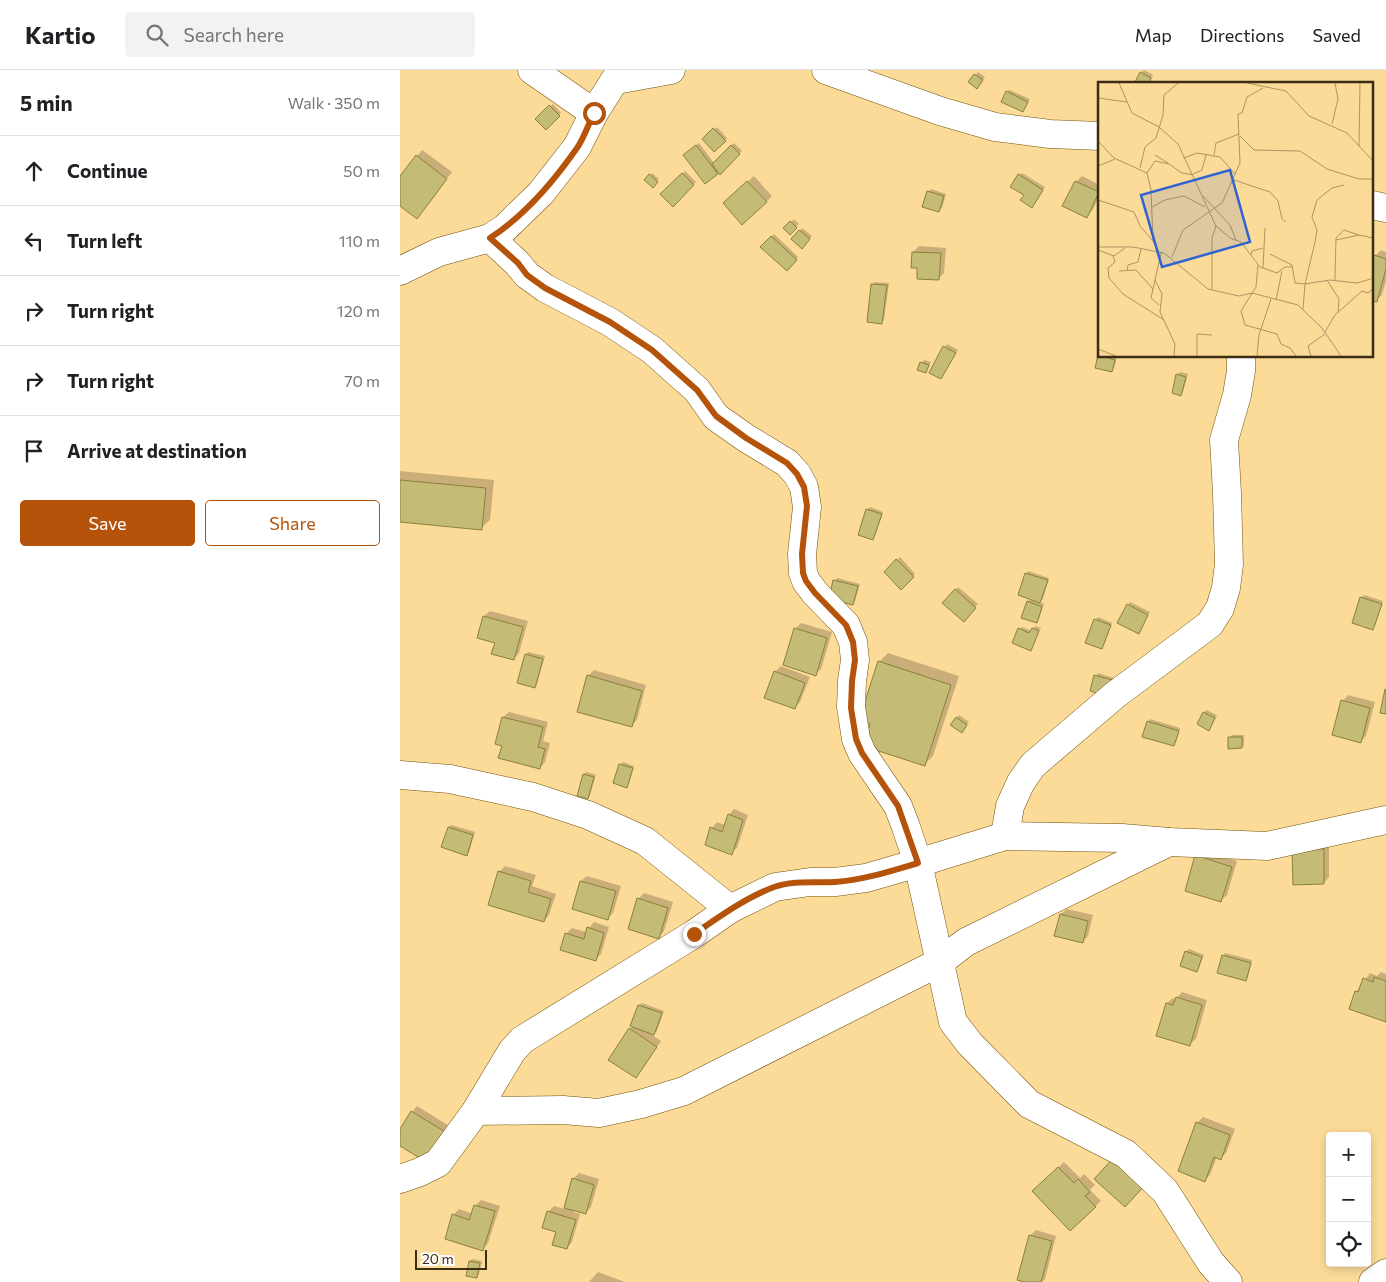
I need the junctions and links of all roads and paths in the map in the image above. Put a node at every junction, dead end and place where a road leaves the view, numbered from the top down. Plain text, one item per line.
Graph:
1 (532, 70) edge
2 (671, 70) edge
3 (826, 70) edge
4 (619, 75) edge
5 (594, 113) junction
6 (1098, 136) edge
7 (490, 238) junction
8 (400, 271) edge
9 (1241, 358) edge
10 (400, 776) edge
11 (1386, 820) edge
12 (1005, 836) junction
13 (1169, 842) junction
14 (918, 863) junction
15 (730, 909) junction
16 (940, 962) junction
17 (476, 1111) junction
18 (400, 1179) edge
19 (1386, 1273) edge
20 (1228, 1282) edge
21 (1373, 1282) edge

1 - 5 street
2 - 4 street
3 - 6 street
4 - 5 street
5 - 7 street
7 - 8 street
7 - 14 street
9 - 12 street
10 - 15 street
11 - 13 street
12 - 13 street
12 - 14 street
13 - 16 street
14 - 15 street
14 - 16 street
15 - 17 street
16 - 17 street
16 - 20 street
17 - 18 street
19 - 21 street

